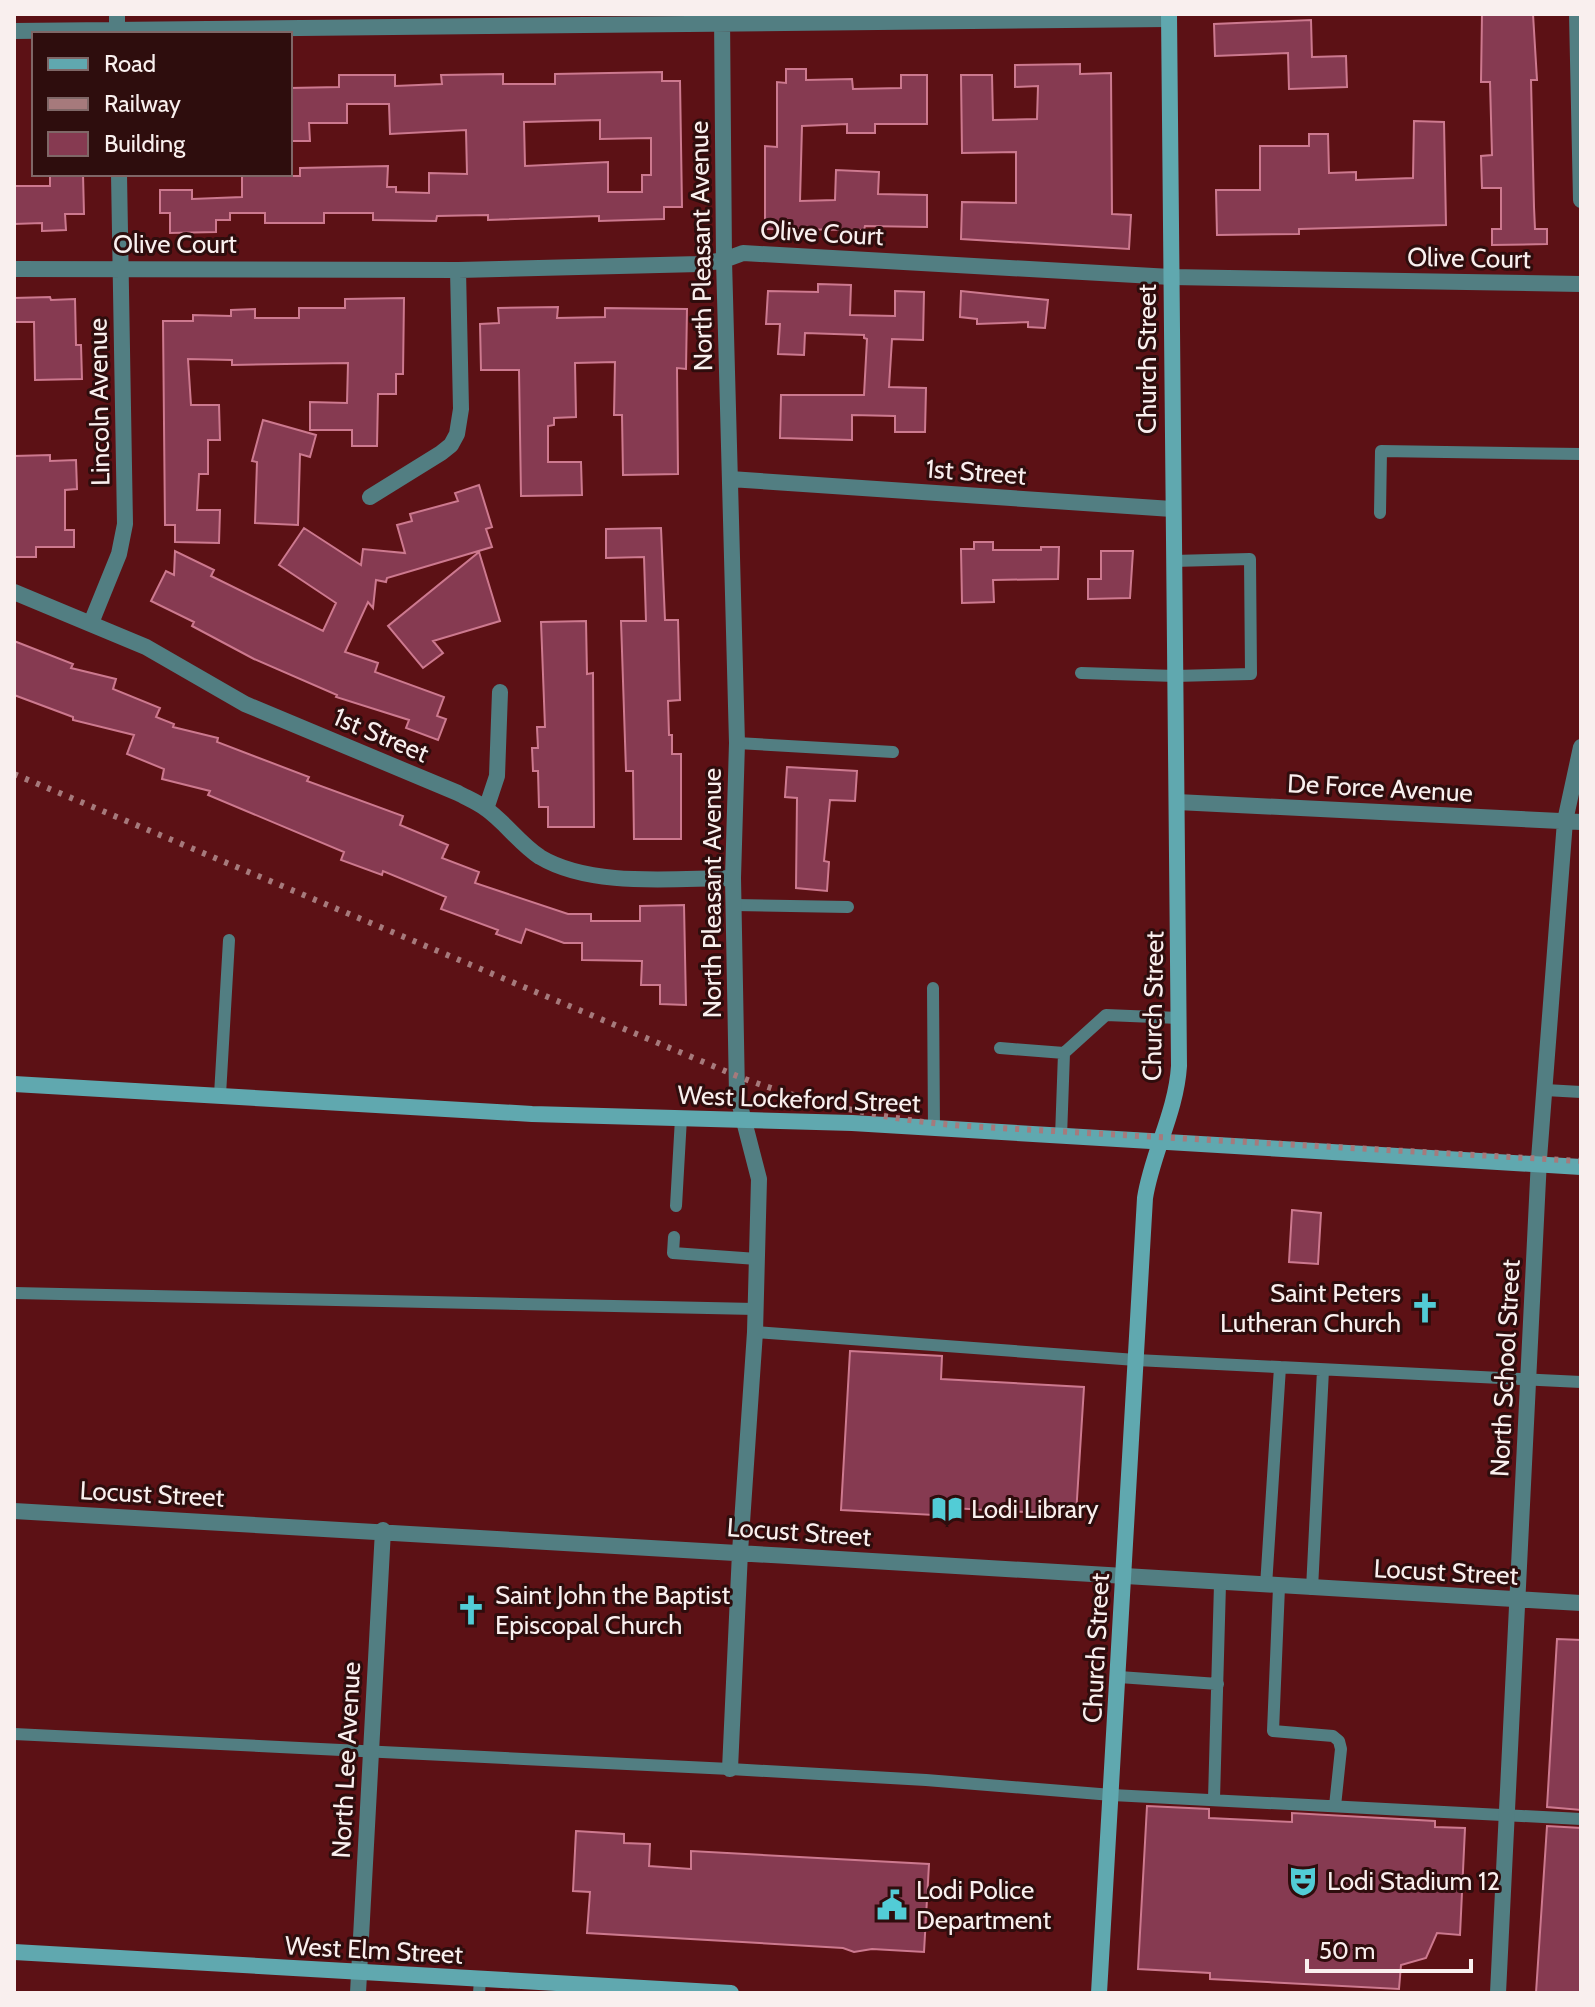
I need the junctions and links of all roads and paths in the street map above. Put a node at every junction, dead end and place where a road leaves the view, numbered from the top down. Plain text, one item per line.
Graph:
1 (1579, 15) edge
2 (1169, 16) edge
3 (952, 17) edge
4 (722, 19) edge
5 (624, 20) edge
6 (117, 26) edge
7 (14, 31) edge
8 (119, 176) edge
9 (1581, 200) edge
10 (724, 260) junction
11 (120, 268) junction
12 (14, 269) edge
13 (458, 270) junction
14 (1171, 277) junction
15 (1581, 284) edge
16 (1581, 454) edge
17 (730, 479) junction
18 (370, 497) dead end
19 (1172, 509) junction
20 (1380, 513) dead end
21 (1173, 561) junction
22 (14, 592) edge
23 (91, 623) junction
24 (1081, 673) dead end
25 (1175, 676) junction
26 (500, 692) dead end
27 (737, 743) junction
28 (1581, 747) edge
29 (893, 752) dead end
30 (1177, 802) junction
31 (486, 809) junction
32 (1573, 821) edge
33 (733, 878) junction
34 (734, 905) junction
35 (848, 907) dead end
36 (229, 940) dead end
37 (933, 988) dead end
38 (1179, 1018) junction
39 (1000, 1048) dead end
40 (1064, 1053) junction
41 (14, 1084) edge
42 (1545, 1090) junction
43 (1581, 1092) edge
44 (220, 1095) junction
45 (681, 1118) junction
46 (743, 1121) junction
47 (934, 1129) junction
48 (1061, 1137) junction
49 (1161, 1143) junction
50 (1539, 1164) junction
51 (1581, 1167) edge
52 (676, 1206) dead end
53 (674, 1237) dead end
54 (757, 1259) junction
55 (14, 1293) edge
56 (755, 1309) junction
57 (755, 1332) junction
58 (1136, 1360) junction
59 (1280, 1367) junction
60 (1323, 1370) junction
61 (1529, 1380) junction
62 (1581, 1382) edge
63 (14, 1511) edge
64 (383, 1530) junction
65 (740, 1552) junction
66 (1124, 1578) junction
67 (1220, 1584) junction
68 (1272, 1587) junction
69 (1312, 1589) junction
70 (1516, 1599) junction
71 (1581, 1603) edge
72 (1119, 1677) junction
73 (1218, 1684) junction
74 (14, 1734) edge
75 (371, 1751) junction
76 (730, 1769) junction
77 (1112, 1795) junction
78 (1214, 1799) junction
79 (1335, 1806) junction
80 (1508, 1815) junction
81 (1581, 1819) edge
82 (14, 1952) edge
83 (359, 1973) junction
84 (479, 1986) edge
85 (607, 1990) edge
86 (358, 1993) edge
87 (731, 1993) edge
88 (1099, 1993) edge
89 (1498, 1993) edge

1 - 9 street
2 - 3 street
2 - 14 street, Church Street
3 - 4 street
4 - 5 street
4 - 10 street, North Pleasant Avenue
5 - 6 street
6 - 7 street
8 - 11 street, Lincoln Avenue
10 - 13 street, Olive Court
10 - 14 street, Olive Court
10 - 17 street, North Pleasant Avenue
11 - 12 street, Olive Court
11 - 13 street, Olive Court
11 - 23 street, Lincoln Avenue
13 - 18 street
14 - 15 street, Olive Court
14 - 19 street, Church Street
16 - 20 lane
17 - 19 street, 1st Street
17 - 27 street, North Pleasant Avenue
19 - 21 street, Church Street
21 - 25 street, Church Street
21 - 25 lane
22 - 23 street, 1st Street
23 - 31 street, 1st Street
24 - 25 lane
25 - 30 street, Church Street
26 - 31 street
27 - 29 lane
27 - 33 street, North Pleasant Avenue
28 - 32 street, North School Street
30 - 32 street, De Force Avenue
30 - 38 street, Church Street
31 - 33 street, 1st Street
32 - 42 street, North School Street
33 - 34 street, North Pleasant Avenue
34 - 35 lane
34 - 46 street, North Pleasant Avenue
36 - 44 lane
37 - 47 lane
38 - 40 lane
38 - 49 street, Church Street
39 - 40 lane
40 - 48 lane
41 - 44 street, West Lockeford Street
42 - 43 lane
42 - 50 street, North School Street
44 - 45 street, West Lockeford Street
45 - 46 street, West Lockeford Street
45 - 52 lane
46 - 47 street, West Lockeford Street
46 - 54 street, North Pleasant Avenue
47 - 48 street, West Lockeford Street
48 - 49 street, West Lockeford Street
49 - 50 street, West Lockeford Street
49 - 58 street, Church Street
50 - 51 street, West Lockeford Street
50 - 61 street, North School Street
53 - 54 lane
54 - 56 street, North Pleasant Avenue
55 - 56 lane
56 - 57 street, North Pleasant Avenue
57 - 58 lane
57 - 65 street, North Pleasant Avenue
58 - 59 lane
58 - 66 street, Church Street
59 - 60 lane
59 - 68 lane
60 - 61 lane
60 - 69 lane
61 - 62 lane
61 - 70 street, North School Street
63 - 64 street, Locust Street
64 - 65 street, Locust Street
64 - 75 street, North Lee Avenue
65 - 66 street, Locust Street
65 - 76 street, North Pleasant Avenue
66 - 67 street, Locust Street
66 - 72 street, Church Street
67 - 68 street, Locust Street
67 - 73 lane
68 - 69 street, Locust Street
68 - 79 lane
69 - 70 street, Locust Street
70 - 71 street, Locust Street
70 - 80 street, North School Street
72 - 73 lane
72 - 77 street, Church Street
73 - 78 lane
74 - 75 lane
75 - 76 lane
75 - 83 street, North Lee Avenue
76 - 77 lane
77 - 78 lane
77 - 88 street, Church Street
78 - 79 lane
79 - 80 lane
80 - 81 lane
80 - 89 street, North School Street
82 - 83 street, West Elm Street
83 - 84 street, West Elm Street
83 - 86 street, North Lee Avenue
84 - 85 street, West Elm Street
85 - 87 street, West Elm Street

